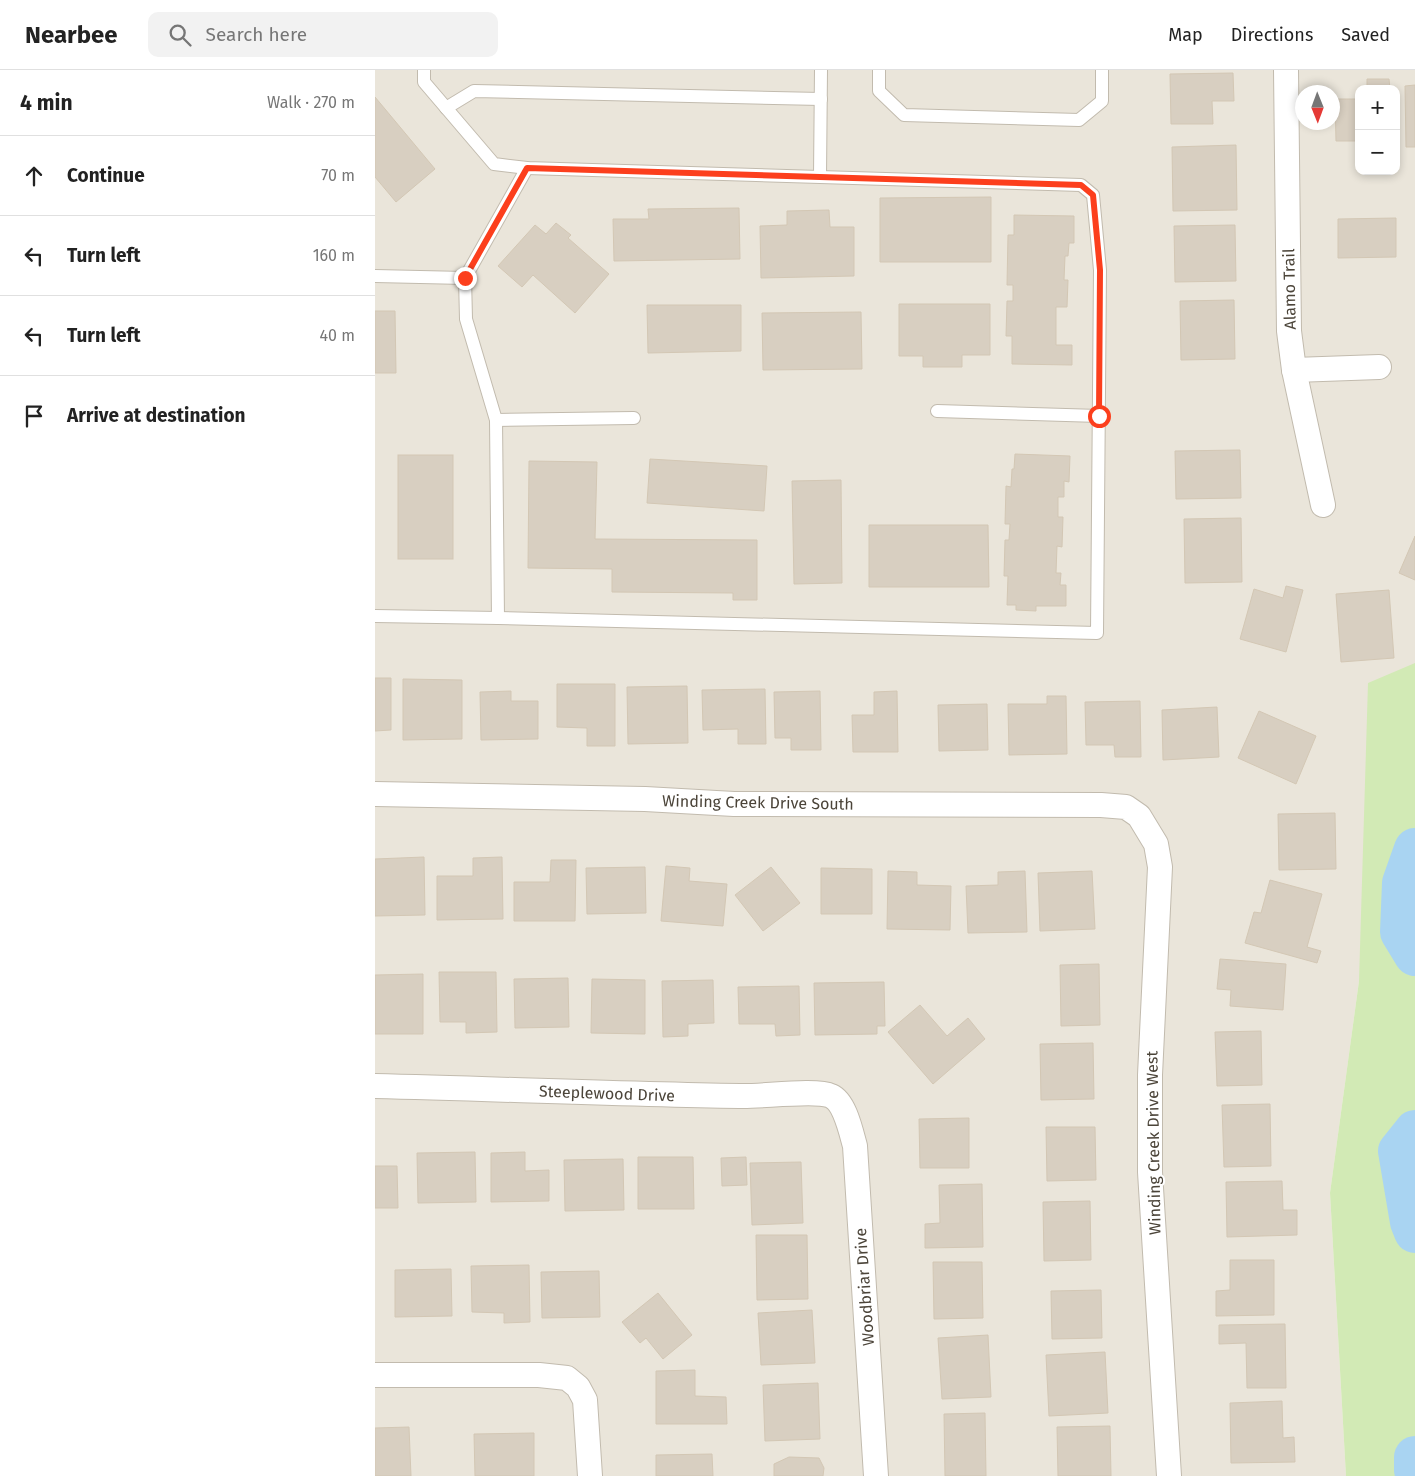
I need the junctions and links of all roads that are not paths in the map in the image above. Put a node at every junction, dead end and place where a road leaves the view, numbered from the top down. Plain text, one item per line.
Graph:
1 (424, 70) edge
2 (821, 70) edge
3 (879, 70) edge
4 (1102, 70) edge
5 (1286, 70) edge
6 (821, 99) junction
7 (446, 108) junction
8 (527, 168) junction
9 (820, 176) junction
10 (375, 276) edge
11 (465, 278) junction
12 (1379, 367) dead end
13 (1294, 370) junction
14 (937, 411) dead end
15 (1099, 416) junction
16 (634, 418) dead end
17 (497, 420) junction
18 (1323, 505) dead end
19 (375, 616) edge
20 (498, 618) junction
21 (375, 794) edge
22 (1139, 816) joint
23 (375, 1086) edge
24 (838, 1101) joint
25 (375, 1375) edge
26 (590, 1476) edge
27 (876, 1476) edge
28 (1169, 1476) edge

1 - 7 lane
2 - 6 lane
3 - 4 lane
5 - 13 street, Alamo Trail
6 - 7 lane
6 - 9 lane
7 - 8 lane
8 - 9 lane
8 - 11 lane
9 - 15 lane
10 - 11 lane
11 - 17 lane
12 - 13 street
13 - 18 street, Alamo Trail
14 - 15 lane
15 - 20 lane
16 - 17 lane
17 - 20 lane
19 - 20 lane
21 - 22 street, Winding Creek Drive South
22 - 28 street, Winding Creek Drive West
23 - 24 street, Steeplewood Drive
24 - 27 street, Woodbriar Drive
25 - 26 street

